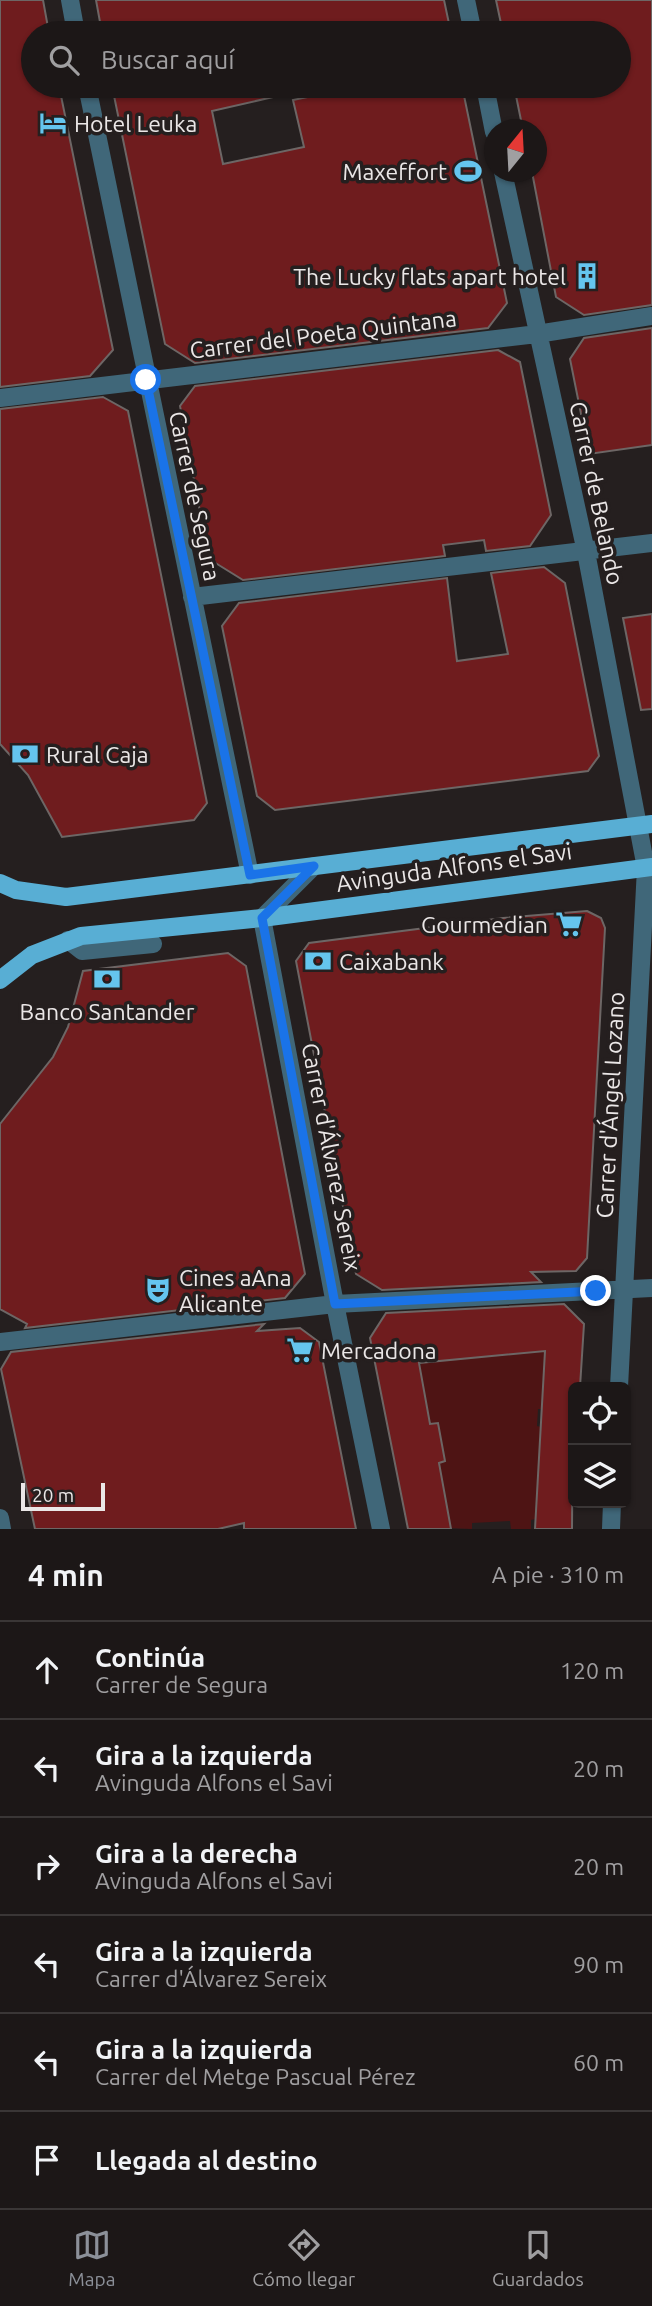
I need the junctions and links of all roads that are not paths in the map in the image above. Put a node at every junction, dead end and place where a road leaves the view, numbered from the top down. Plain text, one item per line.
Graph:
1 (70, 0) edge
2 (466, 0) edge
3 (74, 21) edge
4 (471, 21) edge
5 (89, 98) edge
6 (488, 98) edge
7 (492, 119) edge
8 (505, 182) edge
9 (652, 316) edge
10 (537, 334) junction
11 (146, 380) junction
12 (0, 398) edge
13 (652, 543) edge
14 (586, 552) junction
15 (192, 597) junction
16 (645, 825) edge
17 (314, 866) junction
18 (649, 868) edge
19 (250, 875) junction
20 (0, 883) edge
21 (262, 918) junction
22 (68, 940) junction
23 (153, 944) dead end
24 (0, 980) edge
25 (652, 1288) edge
26 (624, 1290) junction
27 (335, 1304) junction
28 (0, 1342) edge
29 (619, 1382) edge
30 (612, 1508) edge
31 (0, 1518) edge
32 (2, 1529) edge
33 (381, 1529) edge
34 (611, 1529) edge

1 - 3 street
2 - 4 street
5 - 11 street, Carrer de Segura
6 - 7 street
8 - 10 street, Carrer de Belando
9 - 10 street, Carrer del Poeta Quintana
10 - 11 street, Carrer del Poeta Quintana
10 - 14 street, Carrer de Belando
11 - 12 street, Carrer del Poeta Quintana
11 - 15 street, Carrer de Segura
13 - 14 street
14 - 15 street
14 - 16 street, Carrer de Belando
15 - 19 street, Carrer de Segura
16 - 17 main road, Avinguda Alfons el Savi
16 - 18 street, Carrer d'Ángel Lozano
17 - 19 main road, Avinguda Alfons el Savi
17 - 21 street, Avinguda Alfons el Savi
18 - 21 main road, Avinguda Alfons el Savi
18 - 26 street, Carrer d'Ángel Lozano
19 - 20 main road, Avinguda Alfons el Savi
21 - 22 main road, Avinguda Alfons el Savi
21 - 27 street, Carrer d'Álvarez Sereix
22 - 23 street
22 - 24 main road, Avinguda Alfons el Savi
25 - 26 street
26 - 27 street
26 - 29 street, Carrer d'Ángel Lozano
27 - 28 street
27 - 33 street, Carrer d'Álvarez Sereix
30 - 34 street
31 - 32 street

